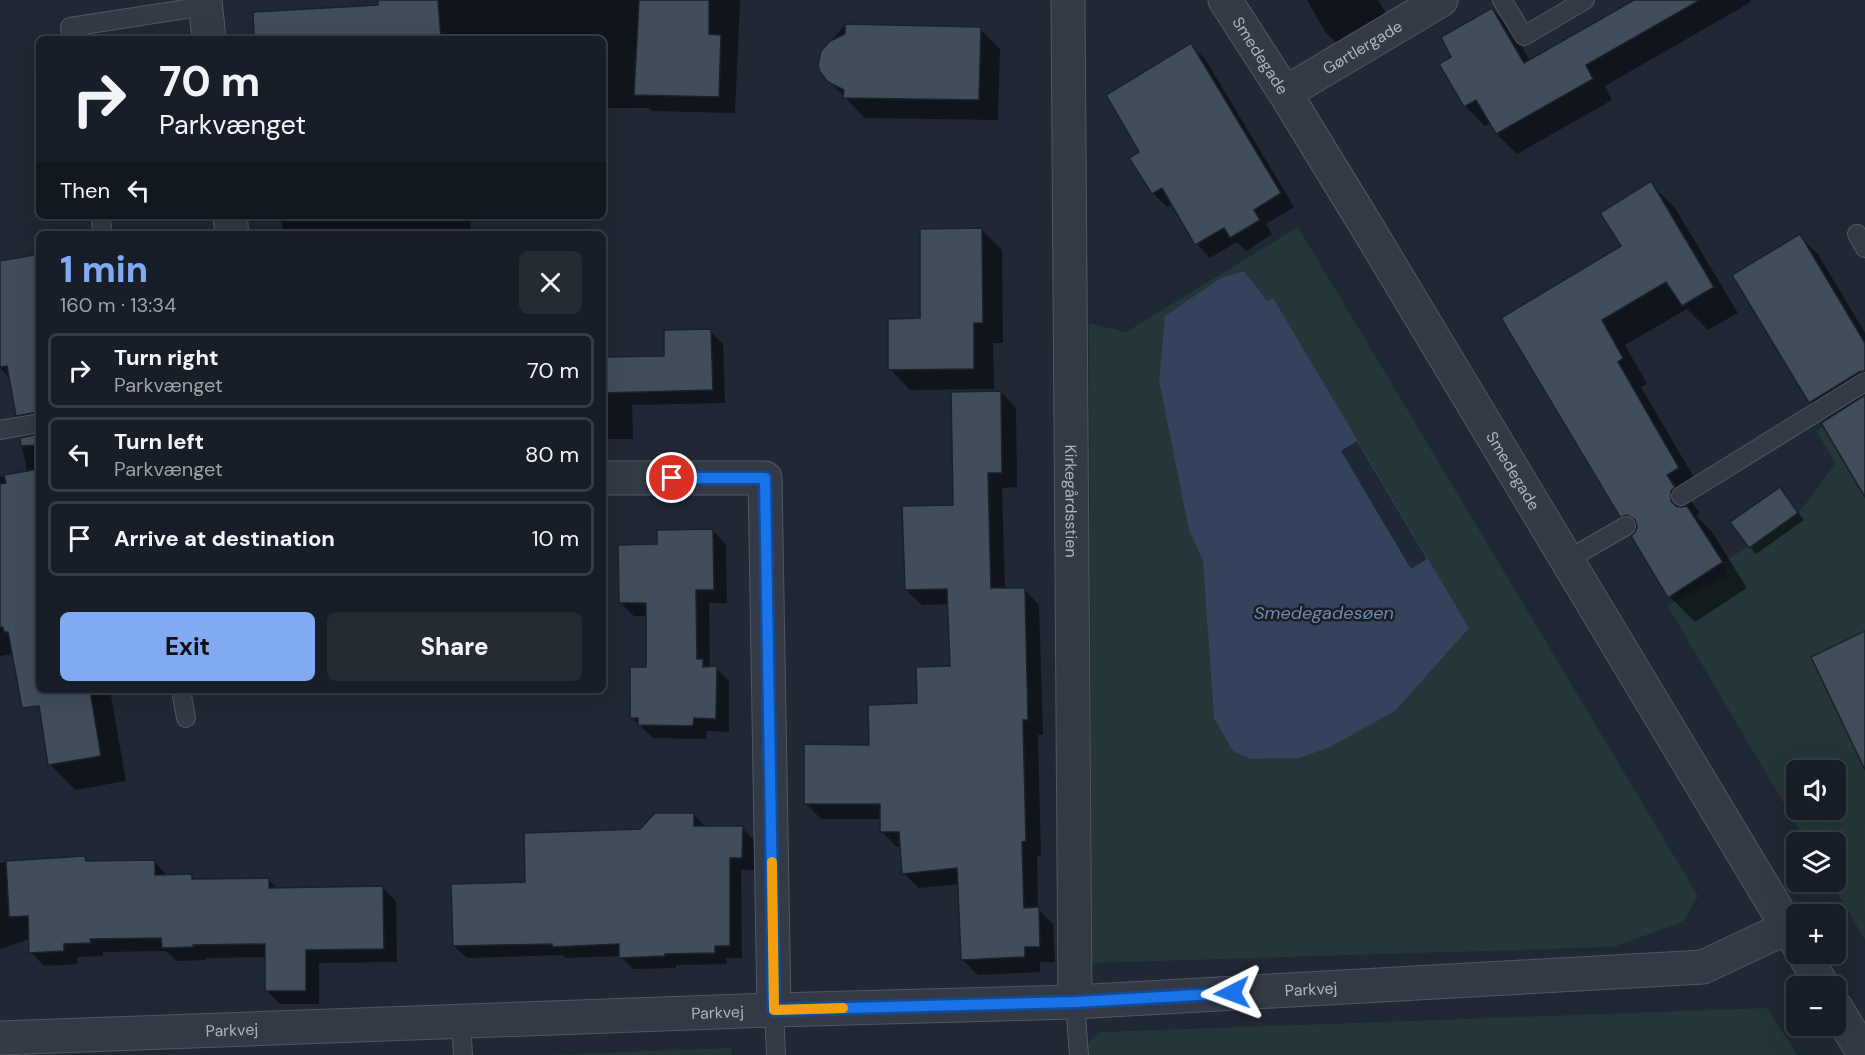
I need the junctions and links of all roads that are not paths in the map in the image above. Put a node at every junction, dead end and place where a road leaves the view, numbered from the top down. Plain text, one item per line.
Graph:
1 (1068, 0) edge
2 (1225, 0) edge
3 (1441, 0) edge
4 (1502, 0) edge
5 (1585, 0) edge
6 (205, 3) edge
7 (72, 36) edge
8 (209, 36) edge
9 (1285, 93) junction
10 (1865, 382) edge
11 (36, 424) edge
12 (0, 430) edge
13 (606, 478) edge
14 (1681, 496) dead end
15 (1626, 526) dead end
16 (1567, 560) junction
17 (182, 693) edge
18 (186, 718) dead end
19 (1786, 924) edge
20 (1786, 944) edge
21 (1076, 1002) junction
22 (774, 1010) junction
23 (461, 1022) junction
24 (1846, 1024) edge
25 (0, 1038) edge
26 (463, 1055) edge
27 (776, 1055) edge
28 (1079, 1055) edge
29 (1865, 1055) edge

1 - 21 street, Kirkegårdsstien
2 - 9 street, Smedegade
3 - 9 street, Gørtlergade
4 - 5 lane
6 - 7 lane
6 - 8 street
9 - 16 street, Smedegade
10 - 14 lane
11 - 12 lane
13 - 22 street
15 - 16 lane
16 - 19 street, Smedegade
17 - 18 lane
20 - 21 street, Parkvej
21 - 22 street, Parkvej
21 - 28 lane
22 - 23 street, Parkvej
22 - 27 lane
23 - 25 street, Parkvej
23 - 26 lane
24 - 29 street

